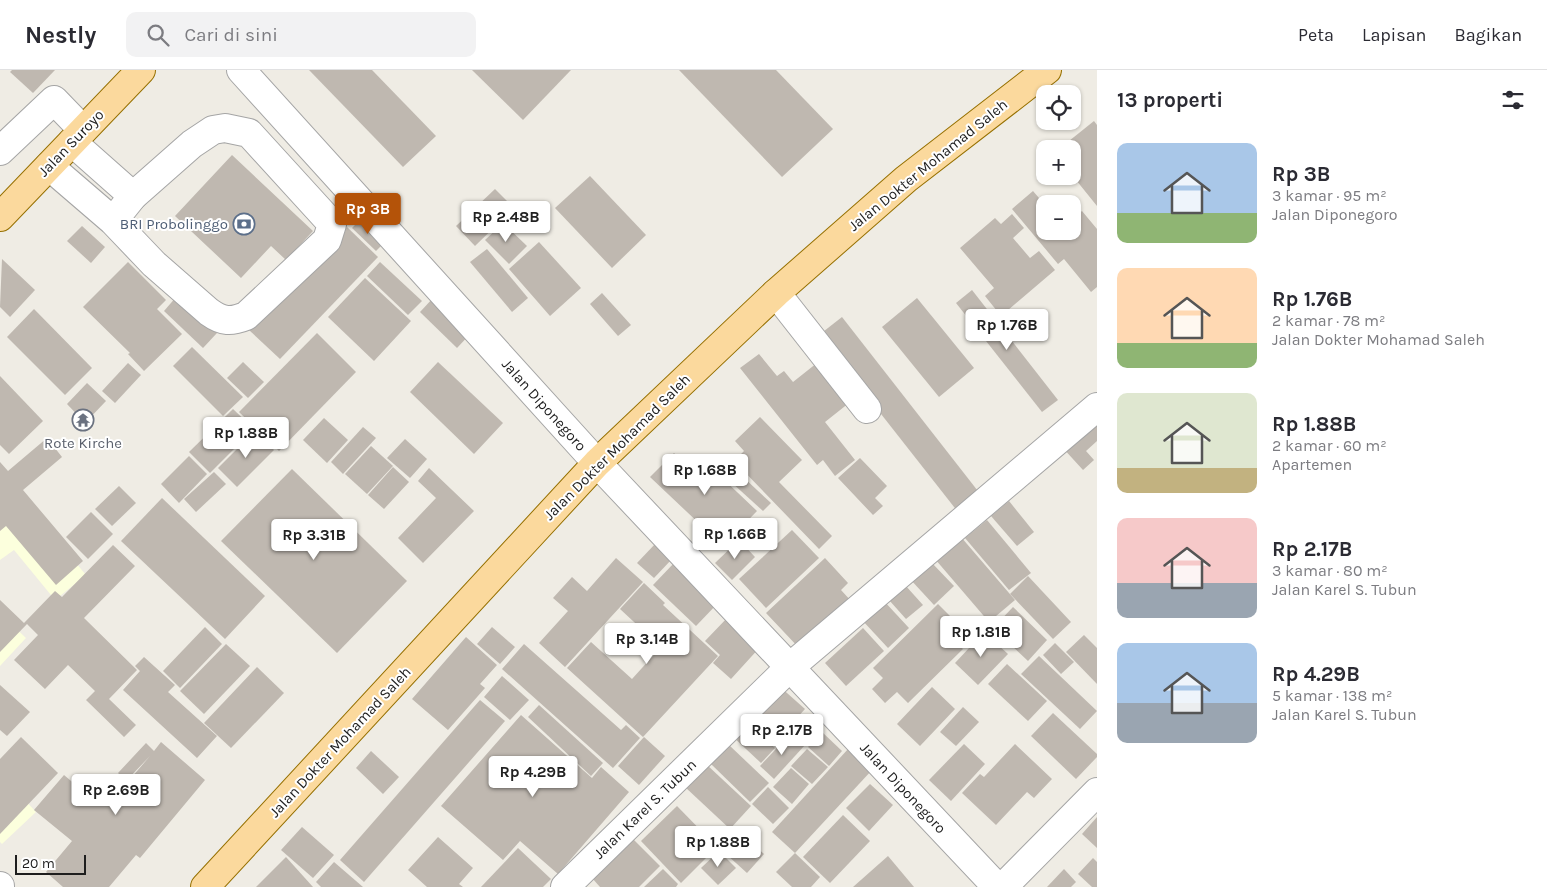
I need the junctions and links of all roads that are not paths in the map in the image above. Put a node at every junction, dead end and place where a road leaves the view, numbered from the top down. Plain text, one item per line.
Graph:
1 (142, 70) edge
2 (241, 70) edge
3 (1047, 70) edge
4 (77, 136) junction
5 (0, 151) edge
6 (50, 166) junction
7 (134, 196) junction
8 (4, 205) edge
9 (113, 221) junction
10 (776, 293) junction
11 (1097, 407) edge
12 (867, 409) dead end
13 (597, 463) junction
14 (790, 667) junction
15 (1097, 792) edge
16 (205, 887) edge
17 (565, 887) edge
18 (997, 887) edge
19 (1003, 887) edge

1 - 4 main road, Jalan Suroyo
2 - 13 street, Jalan Diponegoro
3 - 10 main road, Jalan Dokter Mohamad Saleh
4 - 5 street
4 - 6 main road, Jalan Suroyo
4 - 7 street
6 - 8 main road, Jalan Suroyo
6 - 9 street
7 - 9 street
7 - 9 street
10 - 12 street
10 - 13 main road, Jalan Dokter Mohamad Saleh
11 - 14 street, Jalan Karel S. Tubun
13 - 14 street, Jalan Diponegoro
13 - 16 main road, Jalan Dokter Mohamad Saleh
14 - 17 street, Jalan Karel S. Tubun
14 - 18 street, Jalan Diponegoro
15 - 19 street

